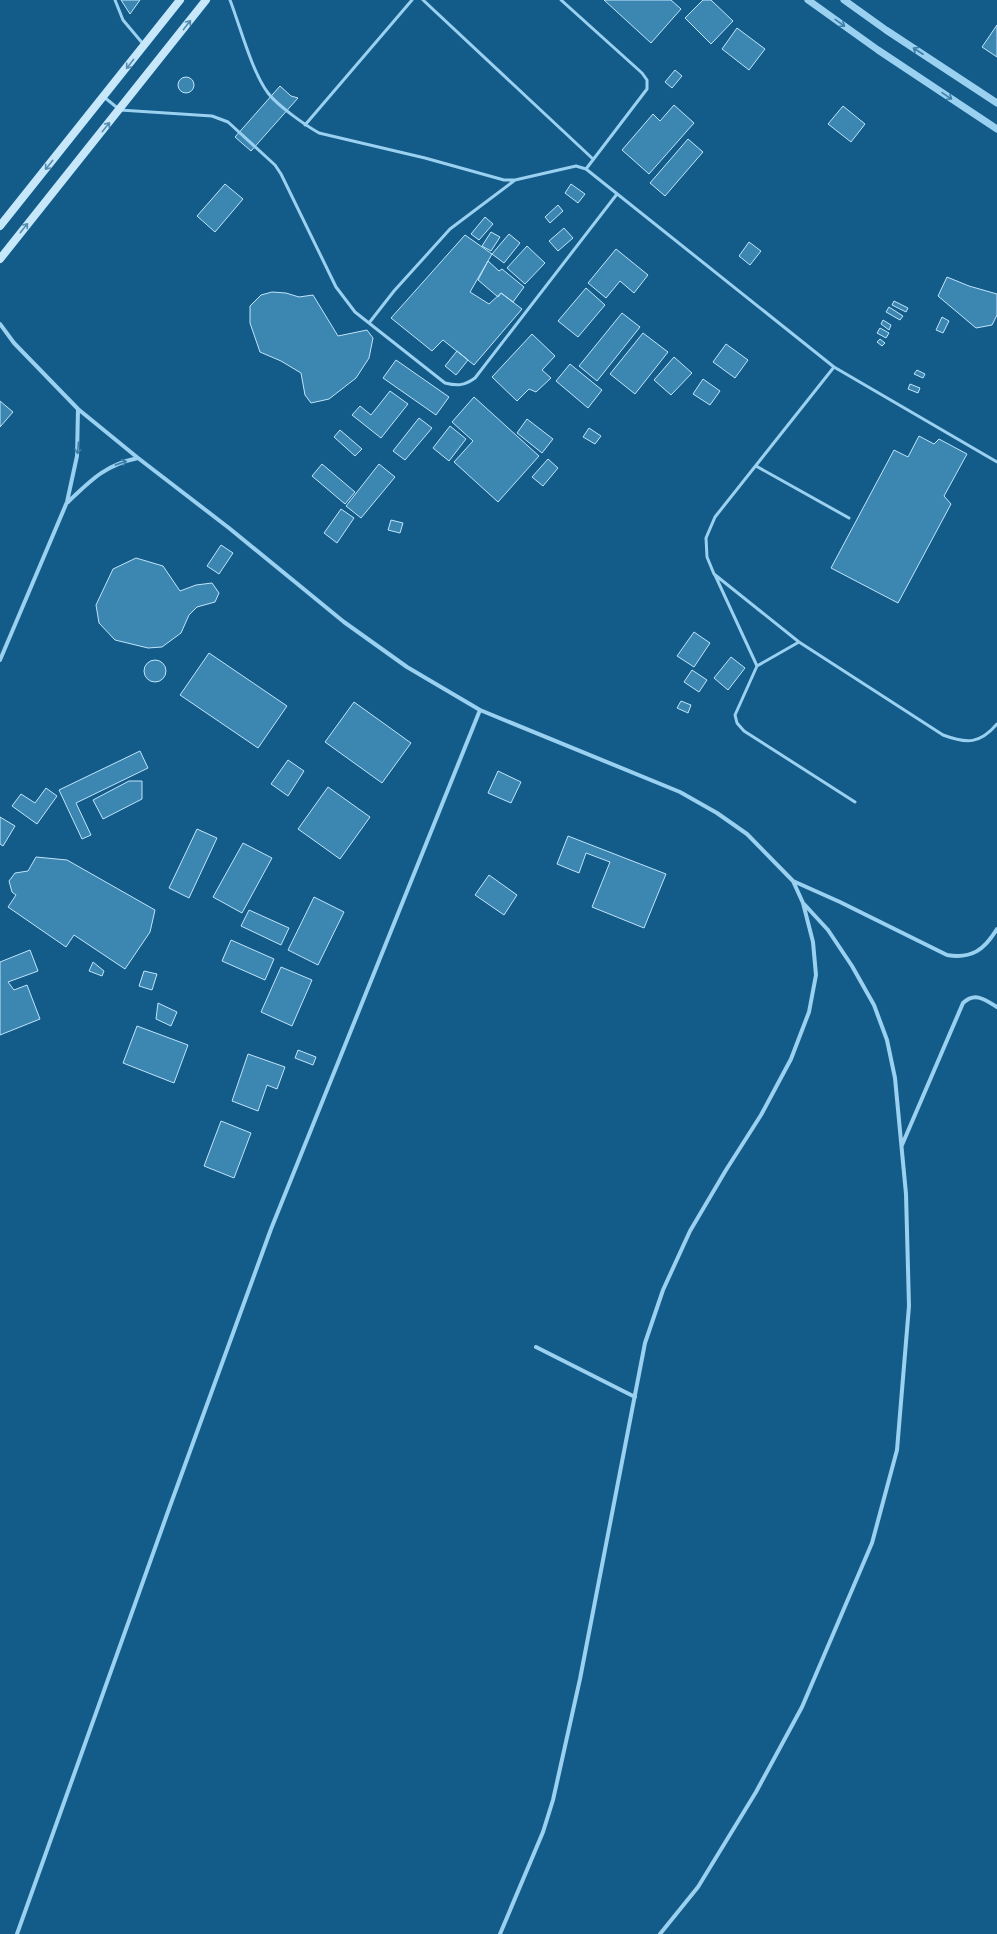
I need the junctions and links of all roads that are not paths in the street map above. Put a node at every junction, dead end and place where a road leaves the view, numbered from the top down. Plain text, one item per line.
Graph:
1 (115, 0) edge
2 (180, 0) edge
3 (206, 0) edge
4 (230, 0) edge
5 (412, 0) edge
6 (423, 0) edge
7 (561, 0) edge
8 (808, 0) edge
9 (844, 0) edge
10 (144, 46) junction
11 (104, 97) junction
12 (997, 103) edge
13 (120, 110) junction
14 (305, 125) junction
15 (997, 129) edge
16 (593, 159) junction
17 (586, 169) junction
18 (515, 180) junction
19 (617, 194) junction
20 (0, 226) edge
21 (0, 259) edge
22 (369, 322) junction
23 (0, 324) edge
24 (834, 367) junction
25 (78, 409) junction
26 (138, 458) junction
27 (997, 462) edge
28 (756, 466) junction
29 (67, 502) junction
30 (849, 518) dead end
31 (714, 574) junction
32 (799, 642) junction
33 (0, 660) edge
34 (757, 666) junction
35 (480, 710) junction
36 (997, 724) edge
37 (854, 802) dead end
38 (793, 881) junction
39 (803, 903) junction
40 (997, 929) edge
41 (997, 1007) edge
42 (902, 1145) junction
43 (536, 1347) dead end
44 (635, 1397) junction
45 (17, 1934) edge
46 (500, 1934) edge
47 (660, 1934) edge

1 - 10 lane
2 - 10 main road
13 -> 3 main road
4 - 14 lane
5 - 14 lane
6 - 16 lane
7 - 16 lane
8 -> 15 street
12 -> 9 street
10 -> 11 main road
11 - 13 lane
11 -> 20 main road
21 -> 13 main road
13 - 22 lane
14 - 18 lane
16 - 17 lane
17 - 18 lane
17 - 19 lane
18 - 22 lane
19 - 22 lane
19 - 24 lane
23 - 25 street
24 - 27 lane
24 - 28 lane
25 - 26 street
25 -> 29 street
29 -> 26 street
26 - 35 street
28 - 30 lane
28 - 31 lane
29 - 33 street
31 - 32 lane
31 - 34 lane
32 - 34 lane
32 - 36 lane
34 - 37 lane
35 - 38 street
35 - 45 street
38 - 39 street
38 - 40 street
39 - 42 street
39 - 44 street
41 - 42 street
42 - 47 street
43 - 44 street
44 - 46 street

